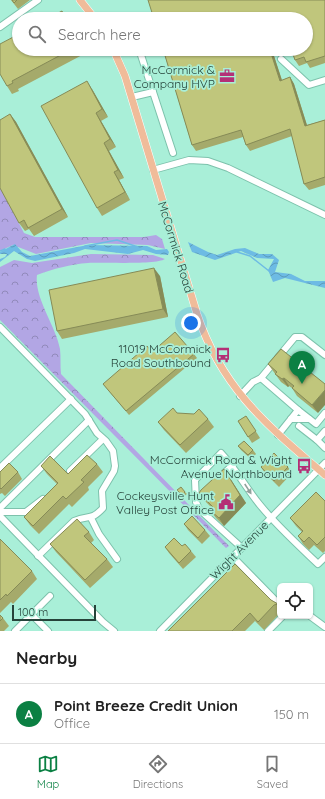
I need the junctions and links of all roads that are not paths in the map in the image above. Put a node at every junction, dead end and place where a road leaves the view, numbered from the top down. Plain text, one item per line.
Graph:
1 (38, 0) edge
2 (80, 0) edge
3 (21, 12) edge
4 (89, 12) edge
5 (12, 18) edge
6 (0, 27) edge
7 (116, 56) edge
8 (141, 56) edge
9 (281, 59) dead end
10 (325, 80) edge
11 (153, 92) junction
12 (132, 97) junction
13 (173, 153) dead end
14 (153, 170) junction
15 (325, 215) edge
16 (0, 327) edge
17 (325, 354) edge
18 (261, 378) junction
19 (240, 396) junction
20 (71, 400) junction
21 (298, 410) junction
22 (325, 414) edge
23 (291, 419) junction
24 (310, 419) junction
25 (89, 420) junction
26 (316, 424) junction
27 (299, 426) dead end
28 (325, 432) edge
29 (278, 435) junction
30 (103, 439) junction
31 (317, 440) junction
32 (325, 448) edge
33 (325, 463) edge
34 (233, 465) junction
35 (0, 468) edge
36 (70, 471) edge
37 (322, 472) edge
38 (216, 481) edge
39 (204, 487) edge
40 (196, 490) junction
41 (49, 494) edge
42 (0, 508) edge
43 (0, 512) edge
44 (0, 516) edge
45 (91, 518) junction
46 (271, 518) junction
47 (242, 548) junction
48 (38, 556) junction
49 (232, 557) junction
50 (325, 557) edge
51 (117, 559) dead end
52 (50, 596) dead end
53 (277, 602) edge
54 (32, 614) junction
55 (313, 618) edge
56 (280, 619) edge
57 (324, 624) edge
58 (15, 631) edge
59 (48, 631) edge
60 (114, 631) edge
61 (160, 631) edge
62 (268, 631) edge

1 - 3 street
2 - 4 main road
5 - 6 street
7 - 12 main road, McCormick Road
8 - 11 street
9 - 10 street
11 - 12 street
11 - 13 street
12 - 14 main road, McCormick Road
14 - 15 street
14 - 19 main road, McCormick Road
16 - 20 street
17 - 18 street
18 - 19 street
18 - 21 street
19 - 29 main road, McCormick Road
20 - 25 street
20 - 35 street
21 - 23 street
21 - 24 street
22 - 26 street
23 - 24 street
23 - 29 street
24 - 26 street
25 - 30 street
25 - 42 street
26 - 28 street
27 - 31 street
28 - 31 street
29 - 37 main road, McCormick Road
30 - 36 street
30 - 45 street
31 - 32 street
33 - 37 street, Wight Avenue
34 - 38 street
34 - 40 street
34 -> 46 street
37 - 46 street, Wight Avenue
39 - 40 street
40 - 47 street
41 - 43 street
44 - 48 street
45 - 48 street
45 - 51 street
46 - 47 street, Wight Avenue
46 - 50 street
47 - 49 street, Wight Avenue
48 - 60 street
49 - 53 street
49 - 61 street, Wight Avenue
52 - 54 street
54 - 58 street
54 - 59 street
55 - 57 street
56 - 62 street

